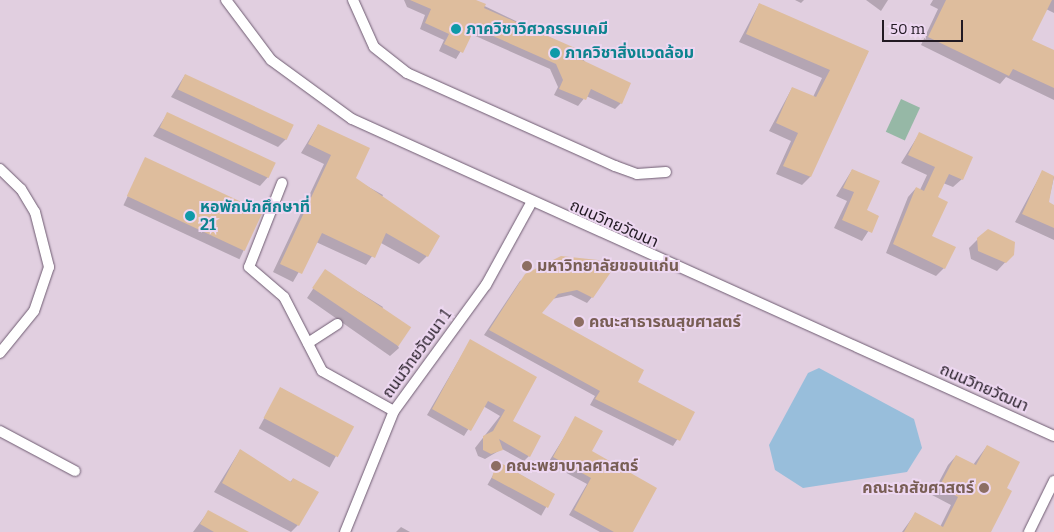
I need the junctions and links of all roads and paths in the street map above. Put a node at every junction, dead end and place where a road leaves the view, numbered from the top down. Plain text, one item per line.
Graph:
1 (226, 0) edge
2 (353, 0) edge
3 (0, 169) edge
4 (666, 172) dead end
5 (282, 183) dead end
6 (531, 203) junction
7 (337, 324) dead end
8 (308, 343) junction
9 (0, 353) edge
10 (394, 410) junction
11 (0, 431) edge
12 (1054, 436) edge
13 (75, 471) dead end
14 (1054, 480) edge
15 (346, 532) edge
16 (1029, 532) edge

1 - 6 street, ถนนวิทยวัฒนา
2 - 4 street
3 - 9 street
5 - 8 street
6 - 10 street, ถนนวิทยวัฒนา 1
6 - 12 street, ถนนวิทยวัฒนา
7 - 8 street
8 - 10 street
10 - 15 street, ถนนวิทยวัฒนา 1
11 - 13 street
14 - 16 street

